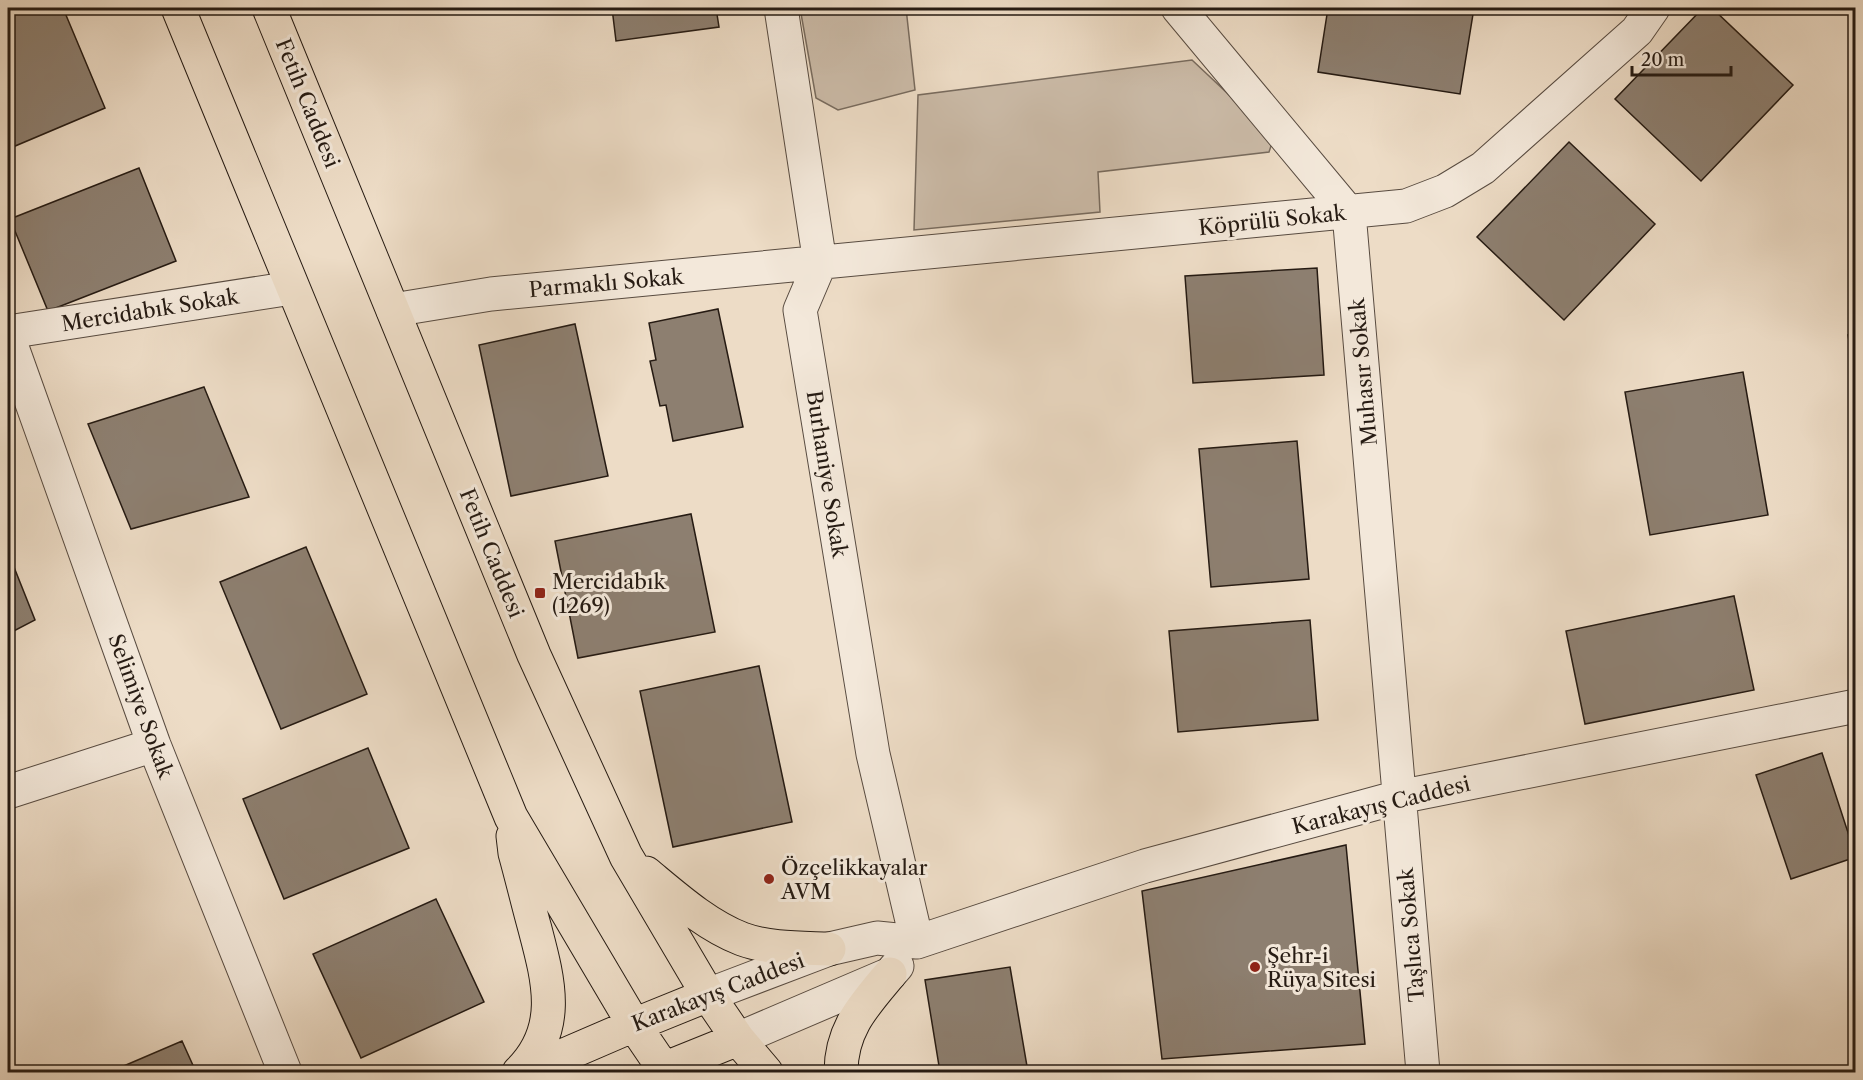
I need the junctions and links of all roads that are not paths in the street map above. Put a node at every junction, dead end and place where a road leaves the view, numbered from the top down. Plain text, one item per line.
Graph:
1 (178, 8) edge
2 (269, 8) edge
3 (781, 8) edge
4 (1178, 8) edge
5 (1653, 8) edge
6 (1349, 213) junction
7 (820, 263) junction
8 (292, 288) junction
9 (393, 310) junction
10 (8, 332) edge
11 (8, 336) edge
12 (1856, 706) edge
13 (154, 745) junction
14 (8, 792) edge
15 (1399, 797) junction
16 (511, 817) junction
17 (626, 856) junction
18 (917, 942) junction
19 (829, 949) junction
20 (890, 974) junction
21 (708, 995) junction
22 (634, 1025) junction
23 (738, 1039) junction
24 (285, 1072) edge
25 (519, 1072) edge
26 (525, 1072) edge
27 (662, 1072) edge
28 (766, 1072) edge
29 (841, 1072) edge
30 (1423, 1072) edge

1 - 8 main road
2 - 9 main road, Fetih Caddesi
3 - 7 street
4 - 6 street
5 - 6 street, Köprülü Sokak
6 - 7 street, Köprülü Sokak
6 - 15 street, Muhasır Sokak
7 - 9 street, Parmaklı Sokak
7 - 18 street, Burhaniye Sokak
8 - 10 street, Mercidabık Sokak
8 - 16 main road
9 - 17 main road, Fetih Caddesi
11 - 13 street, Selimiye Sokak
12 - 15 street, Karakayış Caddesi
13 - 14 street
13 - 24 street, Selimiye Sokak
15 - 18 street, Karakayış Caddesi
15 - 30 street, Taşlıca Sokak
16 - 22 main road
16 - 25 main road
17 - 19 main road
17 - 21 main road, Fetih Caddesi
18 - 19 street, Karakayış Caddesi
18 - 20 street
19 - 21 street, Karakayış Caddesi
20 - 23 street
20 - 29 main road
21 - 22 main road, Karakayış Caddesi
21 - 23 main road, Fetih Caddesi
22 - 26 main road, Karakayış Caddesi
22 - 27 main road
23 - 27 main road
23 - 28 main road, Fetih Caddesi

